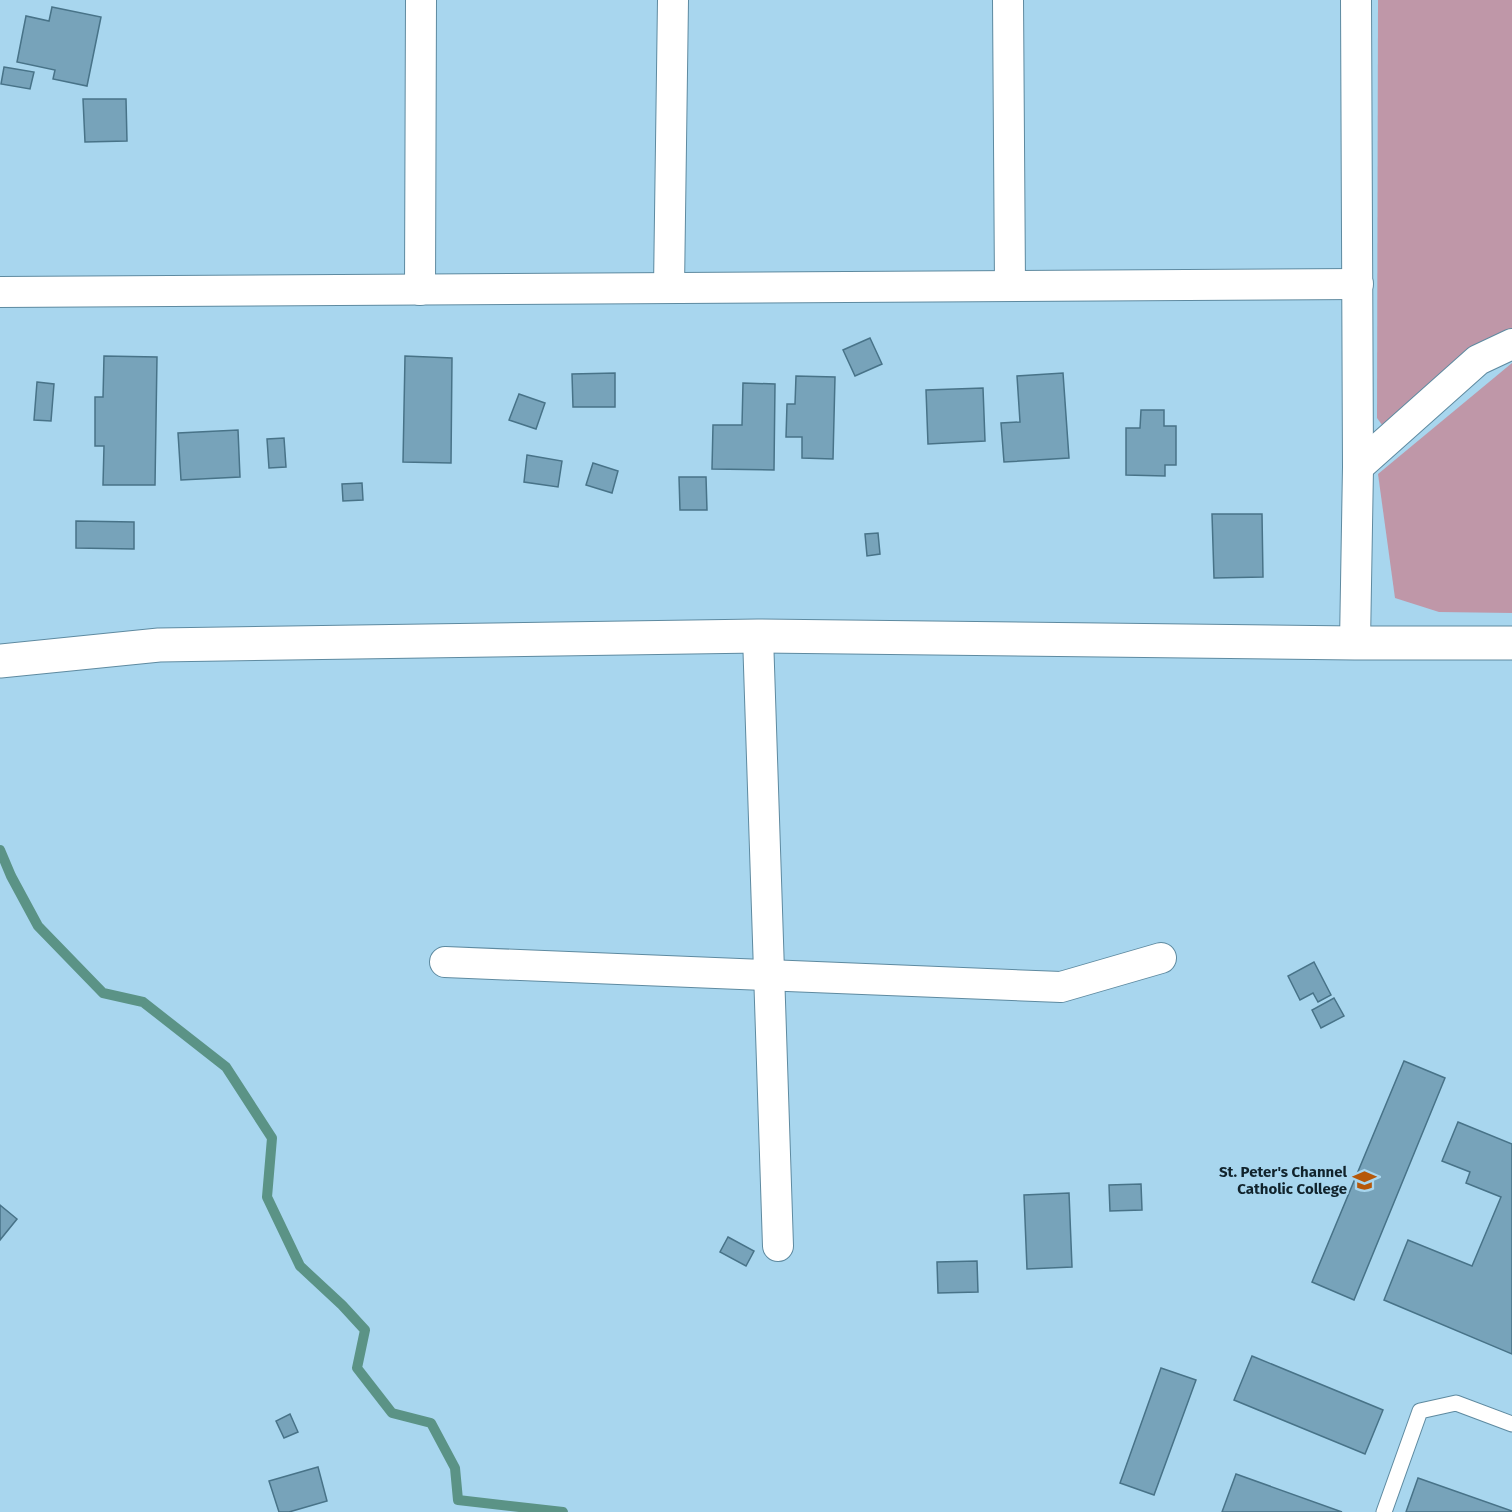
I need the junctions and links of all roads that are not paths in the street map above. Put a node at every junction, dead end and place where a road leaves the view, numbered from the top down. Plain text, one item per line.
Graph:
1 (421, 0) edge
2 (673, 0) edge
3 (1008, 0) edge
4 (1356, 0) edge
5 (1358, 284) junction
6 (1010, 286) junction
7 (669, 288) junction
8 (420, 290) junction
9 (0, 292) edge
10 (1512, 344) edge
11 (1358, 467) junction
12 (758, 636) junction
13 (1355, 643) junction
14 (1512, 643) edge
15 (0, 661) edge
16 (1161, 958) dead end
17 (445, 962) dead end
18 (770, 976) junction
19 (778, 1246) dead end
20 (1512, 1424) edge
21 (1384, 1512) edge

1 - 8 street
2 - 7 street
3 - 6 street
4 - 5 street
5 - 6 street
5 - 11 street
6 - 7 street
7 - 8 street
8 - 9 street
10 - 11 street
11 - 13 street
12 - 13 main road
12 - 15 main road
12 - 18 street
13 - 14 main road
16 - 18 street
17 - 18 street
18 - 19 street
20 - 21 lane

